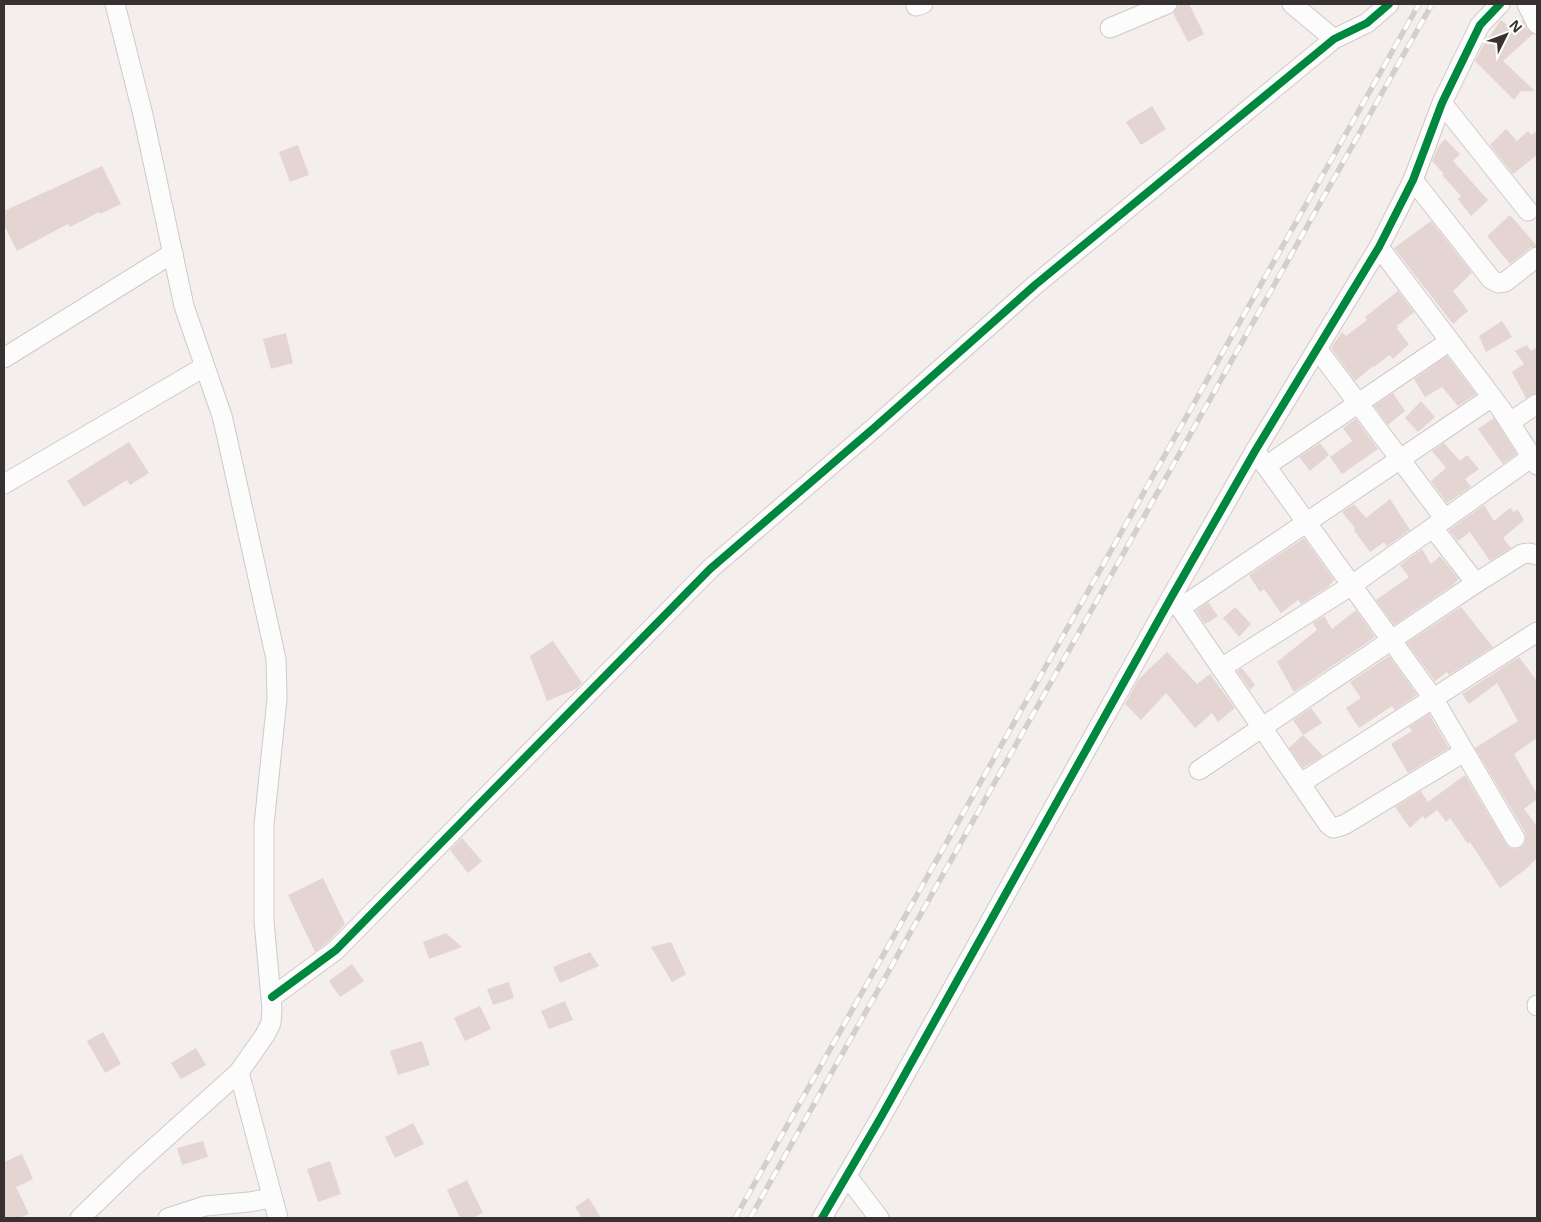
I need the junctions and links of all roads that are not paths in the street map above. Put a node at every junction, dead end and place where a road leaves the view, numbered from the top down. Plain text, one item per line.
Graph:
1 (115, 4) edge
2 (1167, 4) edge
3 (1292, 4) edge
4 (1389, 4) edge
5 (1500, 4) edge
6 (1527, 4) edge
7 (1537, 24) edge
8 (1110, 28) dead end
9 (1334, 39) junction
10 (1442, 103) junction
11 (1413, 180) junction
12 (1528, 211) dead end
13 (1380, 247) junction
14 (173, 253) junction
15 (1537, 257) edge
16 (1450, 341) junction
17 (1318, 350) junction
18 (4, 358) edge
19 (204, 367) junction
20 (1492, 397) junction
21 (1358, 404) junction
22 (1537, 404) edge
23 (1510, 422) junction
24 (1260, 458) junction
25 (1400, 459) junction
26 (1535, 461) edge
27 (4, 484) edge
28 (1307, 522) junction
29 (1439, 523) junction
30 (1537, 555) edge
31 (1476, 583) junction
32 (1352, 585) junction
33 (1176, 602) junction
34 (1537, 632) edge
35 (1392, 640) junction
36 (1221, 668) junction
37 (1433, 698) junction
38 (1262, 727) junction
39 (1464, 752) junction
40 (1199, 770) dead end
41 (1301, 783) junction
42 (1515, 838) dead end
43 (272, 997) junction
44 (239, 1072) junction
45 (847, 1176) junction
46 (272, 1198) junction
47 (83, 1217) edge
48 (168, 1218) edge
49 (278, 1218) edge
50 (822, 1218) edge
51 (879, 1218) edge

1 - 14 street
2 - 8 street
3 - 9 street
4 - 9 street
5 - 10 street
6 - 7 street
9 - 43 street
10 - 11 street
10 - 12 street
11 - 13 street
11 - 15 street
13 - 16 street
13 - 17 street
14 - 18 street
14 - 19 street
16 - 20 street
16 - 21 street
17 - 21 street
17 - 24 street
19 - 27 street
19 - 43 street
20 - 23 street
20 - 25 street
21 - 24 street
21 - 25 street
22 - 23 street
23 - 26 street
24 - 28 street
24 - 33 street
25 - 28 street
25 - 29 street
26 - 29 street
28 - 32 street
28 - 33 street
29 - 31 street
29 - 32 street
30 - 31 street
31 - 35 street
32 - 35 street
32 - 36 street
33 - 36 street
33 - 45 street
34 - 37 street
35 - 37 street
35 - 38 street
36 - 38 street
37 - 39 street
37 - 41 street
38 - 40 street
38 - 41 street
39 - 41 street
39 - 42 street
43 - 44 street
44 - 46 street
44 - 47 street
45 - 50 street
45 - 51 street
46 - 48 street
46 - 49 street

